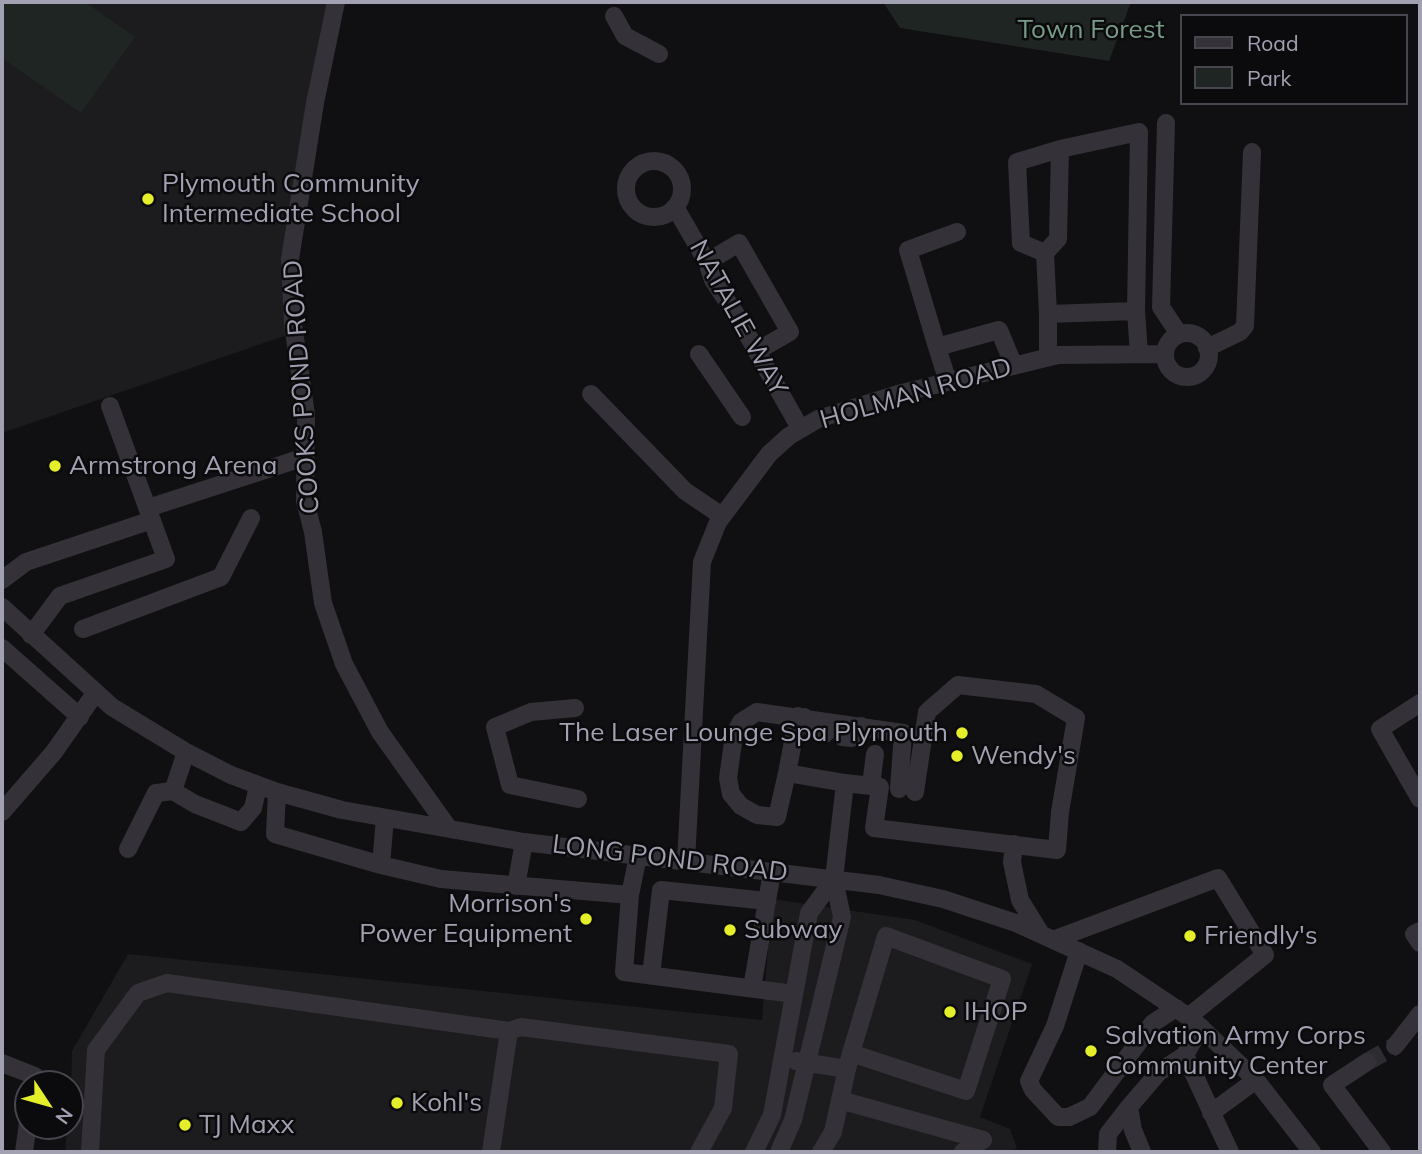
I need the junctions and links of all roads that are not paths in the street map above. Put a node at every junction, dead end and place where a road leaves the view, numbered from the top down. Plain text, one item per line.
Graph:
1 (336, 2) edge
2 (614, 16) dead end
3 (659, 54) dead end
4 (1166, 123) dead end
5 (1060, 149) junction
6 (1252, 152) dead end
7 (675, 207) dead end
8 (957, 233) dead end
9 (1045, 253) junction
10 (707, 262) junction
11 (1136, 311) junction
12 (1048, 314) junction
13 (1179, 334) junction
14 (937, 347) junction
15 (1208, 348) junction
16 (757, 351) junction
17 (698, 354) dead end
18 (1139, 354) junction
19 (1164, 354) junction
20 (1048, 357) junction
21 (1014, 366) junction
22 (948, 382) junction
23 (591, 394) dead end
24 (110, 406) dead end
25 (742, 417) dead end
26 (800, 428) junction
27 (305, 457) junction
28 (150, 514) junction
29 (722, 516) junction
30 (251, 518) dead end
31 (2, 580) edge
32 (5, 618) edge
33 (83, 629) dead end
34 (31, 635) junction
35 (2, 648) edge
36 (94, 695) junction
37 (1420, 703) edge
38 (575, 708) dead end
39 (927, 712) junction
40 (79, 717) junction
41 (801, 717) junction
42 (861, 726) junction
43 (903, 733) junction
44 (186, 752) junction
45 (875, 754) dead end
46 (787, 773) junction
47 (845, 783) junction
48 (871, 785) junction
49 (258, 786) junction
50 (173, 790) junction
51 (277, 792) junction
52 (578, 799) dead end
53 (1420, 799) edge
54 (2, 812) edge
55 (385, 818) junction
56 (447, 826) junction
57 (524, 842) junction
58 (1014, 844) junction
59 (128, 849) dead end
60 (638, 856) junction
61 (686, 861) junction
62 (381, 864) junction
63 (708, 864) junction
64 (772, 872) junction
65 (834, 879) junction
66 (516, 886) junction
67 (703, 894) junction
68 (630, 895) junction
69 (767, 901) junction
70 (1420, 931) edge
71 (1047, 937) junction
72 (1420, 943) edge
73 (1079, 951) junction
74 (651, 975) junction
75 (752, 988) junction
76 (794, 994) junction
77 (1420, 1014) edge
78 (1188, 1017) junction
79 (509, 1031) junction
80 (1395, 1046) tunnel mouth
81 (1185, 1055) junction
82 (782, 1058) junction
83 (849, 1061) junction
84 (1367, 1062) tunnel mouth
85 (2, 1063) edge
86 (807, 1063) junction
87 (20, 1070) edge
88 (1256, 1080) junction
89 (840, 1100) junction
90 (1129, 1107) junction
91 (1211, 1113) junction
92 (90, 1152) edge
93 (491, 1152) edge
94 (699, 1152) edge
95 (754, 1152) edge
96 (779, 1152) edge
97 (821, 1152) edge
98 (963, 1152) edge
99 (1107, 1152) edge
100 (1142, 1152) edge
101 (1230, 1152) edge
102 (1311, 1152) edge
103 (1382, 1152) edge

1 - 27 street, COOKS POND ROAD
2 - 3 street
4 - 13 street
5 - 9 street
5 - 9 street
5 - 11 street
6 - 15 street
7 - 10 street, NATALIE WAY
8 - 14 street
9 - 12 street
10 - 16 street, NATALIE WAY
10 - 16 street
11 - 12 street
11 - 18 street
12 - 20 street
13 - 15 street
13 - 19 street
14 - 21 street
14 - 22 street
15 - 19 street
16 - 26 street, NATALIE WAY
17 - 25 street
18 - 19 street, HOLMAN ROAD
18 - 20 street, HOLMAN ROAD
20 - 21 street, HOLMAN ROAD
21 - 22 street, HOLMAN ROAD
22 - 26 street, HOLMAN ROAD
23 - 29 street
24 - 28 street
26 - 29 street, HOLMAN ROAD
27 - 28 street
27 - 56 street, COOKS POND ROAD
28 - 31 street
28 - 34 street
29 - 61 street, HOLMAN ROAD
30 - 33 street
32 - 34 street, LONG POND ROAD
34 - 36 street, LONG POND ROAD
35 - 40 street
36 - 40 street
36 - 44 street, LONG POND ROAD
37 - 53 street
38 - 52 street
39 - 43 street
39 - 43 street
39 - 58 street
40 - 54 street
41 - 42 street
41 - 42 street
41 - 46 street
41 - 46 street
42 - 43 street
44 - 49 street, LONG POND ROAD
44 - 50 street
45 - 48 street
46 - 47 street
47 - 48 street
47 - 65 street
48 - 58 street
49 - 50 street
49 - 51 street, LONG POND ROAD
50 - 59 street
51 - 55 street, LONG POND ROAD
51 - 62 street
55 - 56 street, LONG POND ROAD
55 - 62 street
56 - 57 street, LONG POND ROAD
57 - 60 street, LONG POND ROAD
57 - 66 street
58 - 71 street
60 - 61 street, LONG POND ROAD
60 - 68 street
61 - 63 street, LONG POND ROAD
62 - 66 street
63 - 64 street, LONG POND ROAD
63 - 67 street
64 - 65 street, LONG POND ROAD
64 - 69 street
65 - 71 street, LONG POND ROAD
65 - 76 street
65 - 86 street
66 - 68 street
67 - 69 street
67 - 74 street
68 - 74 street
69 - 75 street
70 - 72 street
71 - 73 street, LONG POND ROAD
71 - 78 street
73 - 78 street, LONG POND ROAD
73 - 78 street
74 - 75 street
75 - 76 street
76 - 82 street
77 - 80 street
78 - 81 street
78 - 88 street, LONG POND ROAD
79 - 92 street
79 - 93 street
79 - 94 street
81 - 90 street
81 - 91 street
82 - 86 street
82 - 95 street
83 - 83 street
83 - 86 street
83 - 89 street
84 - 103 street
85 - 87 street
86 - 96 street
88 - 91 street
88 - 102 street, LONG POND ROAD
89 - 97 street
89 - 98 street
90 - 99 street
90 - 100 street
91 - 101 street

